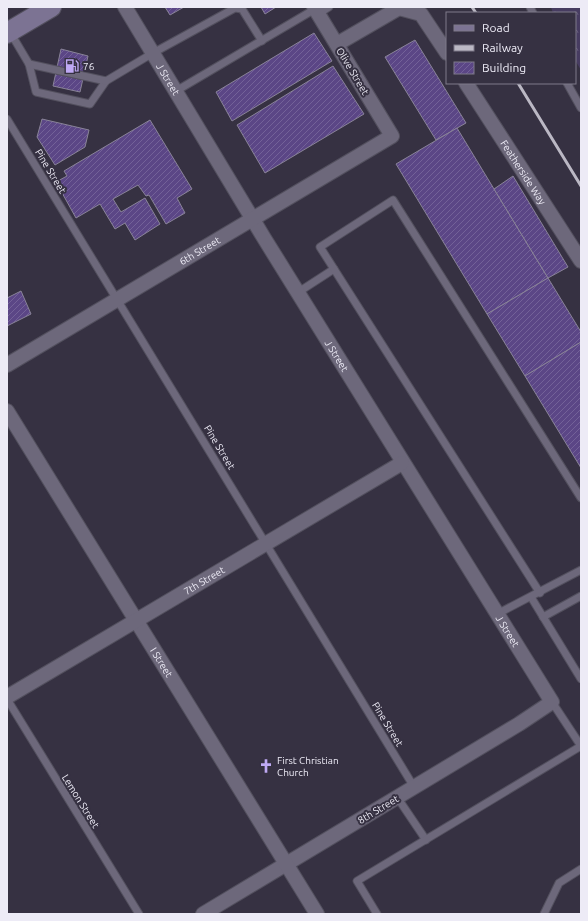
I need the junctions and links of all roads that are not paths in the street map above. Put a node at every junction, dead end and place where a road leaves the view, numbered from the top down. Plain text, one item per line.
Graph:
1 (51, 7) edge
2 (125, 7) edge
3 (319, 9) edge
4 (8, 32) edge
5 (262, 41) junction
6 (337, 44) junction
7 (446, 52) edge
8 (153, 53) junction
9 (29, 64) junction
10 (106, 81) junction
11 (467, 84) edge
12 (568, 84) edge
13 (176, 91) junction
14 (581, 108) edge
15 (7, 119) edge
16 (392, 136) joint
17 (252, 218) junction
18 (581, 261) edge
19 (334, 269) junction
20 (297, 293) junction
21 (117, 299) junction
22 (7, 365) edge
23 (7, 411) edge
24 (402, 463) junction
25 (581, 498) edge
26 (266, 543) junction
27 (581, 570) edge
28 (540, 593) junction
29 (581, 596) edge
30 (531, 597) junction
31 (497, 614) junction
32 (543, 618) junction
33 (135, 621) junction
34 (581, 679) edge
35 (7, 698) edge
36 (552, 702) junction
37 (580, 743) edge
38 (414, 787) junction
39 (397, 797) junction
40 (426, 840) junction
41 (286, 864) junction
42 (581, 869) edge
43 (139, 914) edge
44 (203, 914) edge
45 (317, 914) edge
46 (377, 914) edge
47 (544, 914) edge

1 - 4 main road
2 - 8 street, J Street
3 - 5 lane
3 - 6 street, Olive Street
4 - 9 lane
5 - 8 lane
5 - 13 lane
6 - 7 street
6 - 16 street, Olive Street
8 - 10 lane
8 - 13 street, J Street
9 - 10 lane
9 - 10 lane
11 - 18 street, Featherside Way
12 - 14 lane
13 - 17 street, J Street
15 - 21 lane, Pine Street
16 - 17 street, 6th Street
17 - 20 street, J Street
17 - 21 street, 6th Street
19 - 20 lane
19 - 25 lane
19 - 28 lane
20 - 24 street, J Street
21 - 22 street, 6th Street
21 - 26 lane, Pine Street
23 - 33 street, I Street
24 - 26 street, 7th Street
24 - 31 street, J Street
26 - 33 street, 7th Street
26 - 38 lane, Pine Street
27 - 28 lane
28 - 30 lane
29 - 32 lane
30 - 31 lane
30 - 32 lane
31 - 36 street, J Street
32 - 34 lane
33 - 35 street, 7th Street
33 - 41 street, I Street
35 - 43 lane, Lemon Street
36 - 37 lane
36 - 38 street, 8th Street
37 - 40 lane
38 - 39 street, 8th Street
39 - 40 lane
39 - 41 street, 8th Street
40 - 46 lane
41 - 44 street, 8th Street
41 - 45 street, I Street
42 - 47 lane

